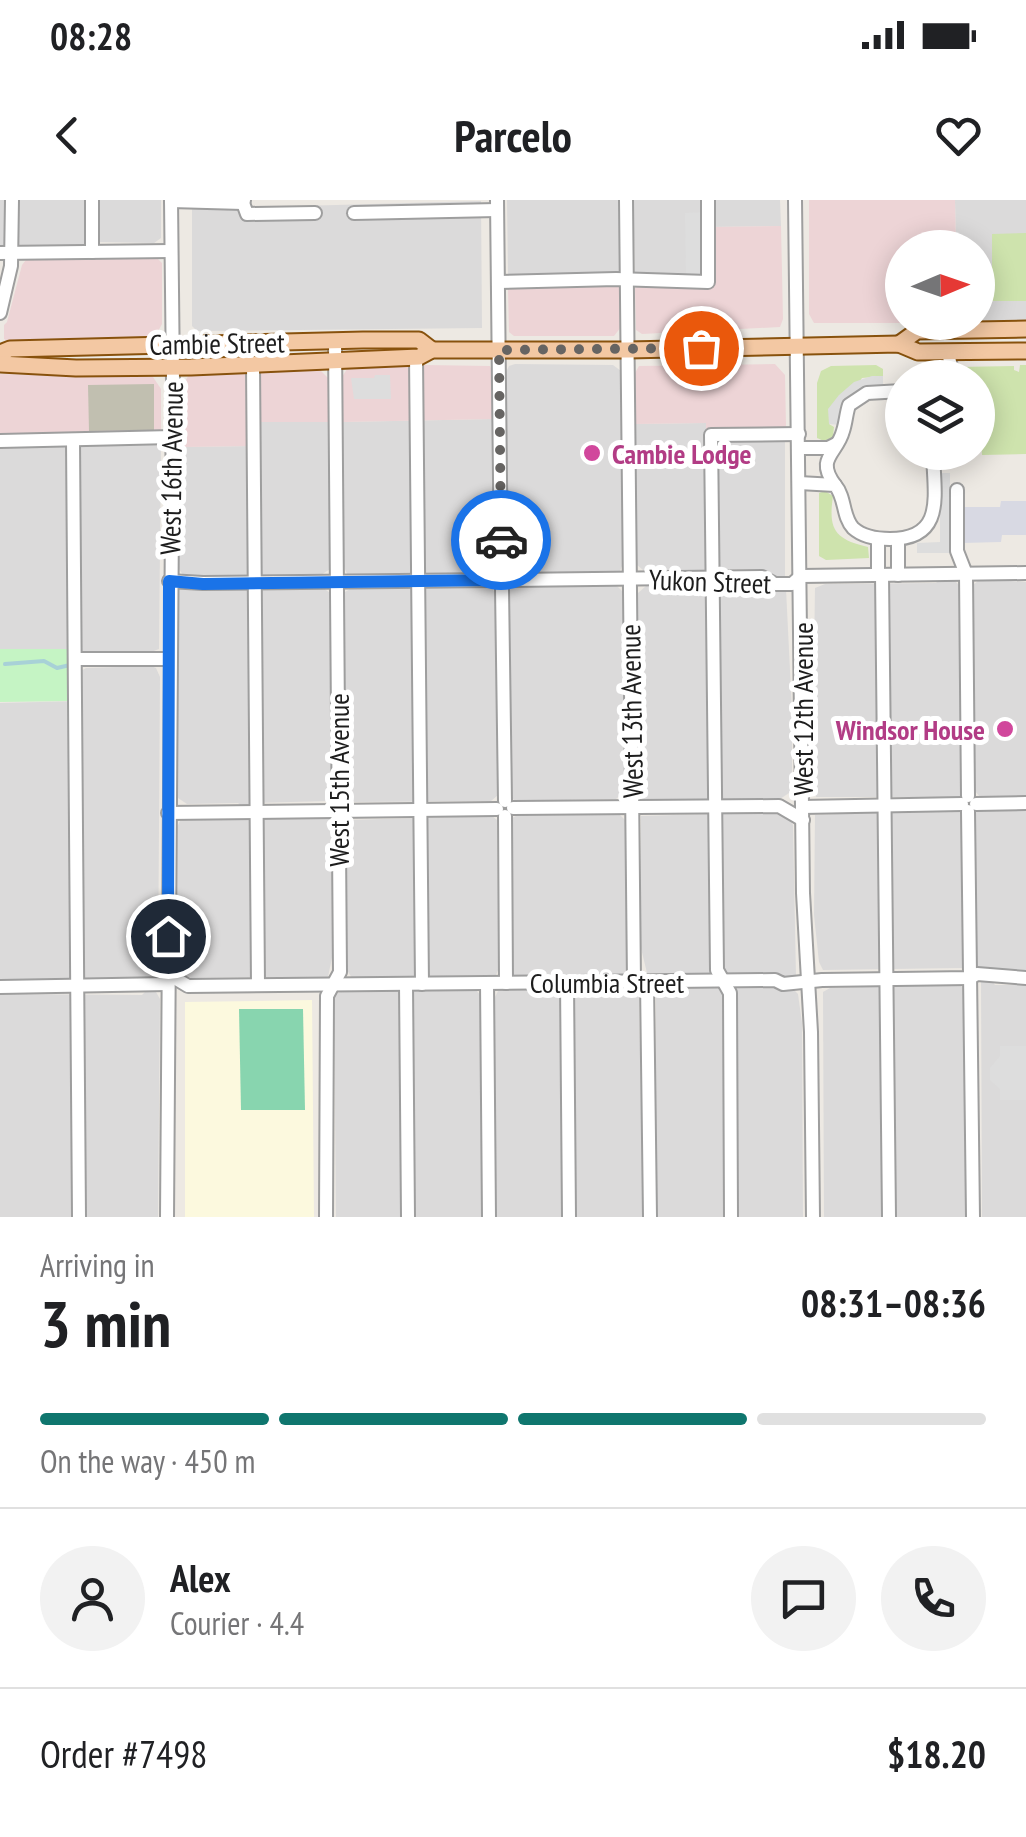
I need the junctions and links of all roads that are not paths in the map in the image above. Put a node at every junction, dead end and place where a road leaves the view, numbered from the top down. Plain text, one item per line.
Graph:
1 (12, 200) edge
2 (92, 200) edge
3 (626, 200) edge
4 (708, 200) edge
5 (795, 200) edge
6 (171, 201) edge
7 (244, 201) edge
8 (497, 205) edge
9 (315, 213) dead end
10 (354, 213) dead end
11 (172, 251) junction
12 (92, 252) junction
13 (6, 253) edge
14 (627, 280) junction
15 (498, 282) junction
16 (0, 313) edge
17 (1026, 329) edge
18 (335, 341) junction
19 (172, 344) junction
20 (899, 344) junction
21 (798, 346) junction
22 (432, 350) junction
23 (499, 350) junction
24 (628, 350) junction
25 (948, 351) junction
26 (1026, 351) edge
27 (0, 352) edge
28 (416, 357) junction
29 (335, 360) junction
30 (950, 360) edge
31 (0, 364) edge
32 (253, 365) junction
33 (173, 367) junction
34 (885, 391) edge
35 (172, 437) junction
36 (0, 441) edge
37 (73, 441) junction
38 (799, 441) junction
39 (836, 444) junction
40 (934, 470) edge
41 (799, 483) junction
42 (835, 486) junction
43 (957, 490) dead end
44 (878, 539) junction
45 (898, 539) junction
46 (1026, 573) edge
47 (966, 574) junction
48 (886, 575) junction
49 (801, 576) junction
50 (712, 578) junction
51 (630, 579) junction
52 (502, 580) junction
53 (169, 581) junction
54 (418, 581) junction
55 (337, 582) junction
56 (255, 583) junction
57 (76, 659) junction
58 (169, 660) junction
59 (802, 790) junction
60 (1026, 803) edge
61 (968, 804) junction
62 (779, 806) junction
63 (885, 806) junction
64 (714, 807) junction
65 (505, 808) junction
66 (632, 808) junction
67 (422, 809) junction
68 (338, 810) junction
69 (256, 812) junction
70 (168, 813) junction
71 (802, 814) junction
72 (970, 978) junction
73 (1026, 978) edge
74 (888, 979) junction
75 (723, 981) junction
76 (506, 982) junction
77 (568, 982) junction
78 (640, 982) junction
79 (808, 982) junction
80 (487, 983) junction
81 (332, 984) junction
82 (406, 984) junction
83 (422, 984) junction
84 (168, 985) junction
85 (77, 986) junction
86 (258, 986) junction
87 (0, 987) edge
88 (79, 1217) edge
89 (167, 1217) edge
90 (326, 1217) edge
91 (408, 1217) edge
92 (489, 1217) edge
93 (569, 1217) edge
94 (650, 1217) edge
95 (730, 1217) edge
96 (813, 1217) edge
97 (889, 1217) edge
98 (973, 1217) edge

1 - 13 street
2 - 12 street
3 - 14 street, West 13th Avenue
4 - 14 street
5 - 21 street, West 12th Avenue
6 - 7 street
6 - 11 street, West 16th Avenue
7 - 9 street
8 - 10 street
8 - 15 street
11 - 12 street
11 - 19 street, West 16th Avenue
12 - 13 street
13 - 16 street
14 - 15 street
14 - 24 street, West 13th Avenue
15 - 23 street
17 - 20 main road, Cambie Street
18 - 19 main road, Cambie Street
18 - 22 main road, Cambie Street
18 - 29 street, West 15th Avenue
19 - 27 main road, Cambie Street
19 - 33 street, West 16th Avenue
20 - 21 main road, Cambie Street
20 - 25 main road, Cambie Street
21 - 24 main road, Cambie Street
21 - 38 street, West 12th Avenue
22 - 23 main road, Cambie Street
22 - 28 main road, Cambie Street
23 - 24 main road, Cambie Street
23 - 52 street
24 - 51 street, West 13th Avenue
25 - 26 main road, Cambie Street
25 - 30 street
28 - 29 main road, Cambie Street
28 - 54 street
29 - 32 main road, Cambie Street
29 - 55 street, West 15th Avenue
31 - 33 main road, Cambie Street
32 - 33 main road, Cambie Street
32 - 56 street
33 - 35 street, West 16th Avenue
34 - 39 street
35 - 37 street
35 - 53 street, West 16th Avenue
36 - 37 street
37 - 57 street
38 - 39 street
38 - 41 street, West 12th Avenue
38 - 50 street
39 - 42 street
40 - 45 street
41 - 42 street
41 - 49 street, West 12th Avenue
42 - 44 street
43 - 47 street
44 - 45 street
44 - 48 street
45 - 48 street
46 - 47 street, Yukon Street
47 - 48 street, Yukon Street
47 - 61 street
48 - 49 street, Yukon Street
48 - 63 street
49 - 50 street, Yukon Street
49 - 59 street, West 12th Avenue
50 - 51 street, Yukon Street
50 - 64 street
51 - 52 street, Yukon Street
51 - 66 street, West 13th Avenue
52 - 54 street, Yukon Street
52 - 65 street
53 - 56 street, Yukon Street
53 - 58 street, West 16th Avenue
54 - 55 street, Yukon Street
54 - 67 street
55 - 56 street, Yukon Street
55 - 68 street, West 15th Avenue
56 - 69 street
57 - 58 street
57 - 85 street
58 - 70 street, West 16th Avenue
59 - 62 street
59 - 71 street, West 12th Avenue
60 - 61 street
61 - 63 street
61 - 72 street
62 - 64 street
62 - 71 street
63 - 71 street
63 - 74 street
64 - 66 street
64 - 75 street
65 - 66 street
65 - 67 street
65 - 76 street
66 - 78 street, West 13th Avenue
67 - 68 street
67 - 83 street
68 - 69 street
68 - 81 street, West 15th Avenue
69 - 70 street
69 - 86 street
70 - 84 street, West 16th Avenue
71 - 79 street, West 12th Avenue
72 - 73 street, Columbia Street
72 - 74 street, Columbia Street
72 - 98 street
74 - 79 street, Columbia Street
74 - 97 street
75 - 78 street, Columbia Street
75 - 79 street, Columbia Street
75 - 95 street
76 - 77 street, Columbia Street
76 - 80 street, Columbia Street
77 - 78 street, Columbia Street
77 - 93 street
78 - 94 street, West 13th Avenue
79 - 96 street, West 12th Avenue
80 - 83 street, Columbia Street
80 - 92 street
81 - 82 street, Columbia Street
81 - 86 street, Columbia Street
81 - 90 street, West 15th Avenue
82 - 83 street, Columbia Street
82 - 91 street
84 - 85 street
84 - 86 street, Columbia Street
84 - 89 street, West 16th Avenue
85 - 87 street
85 - 88 street

